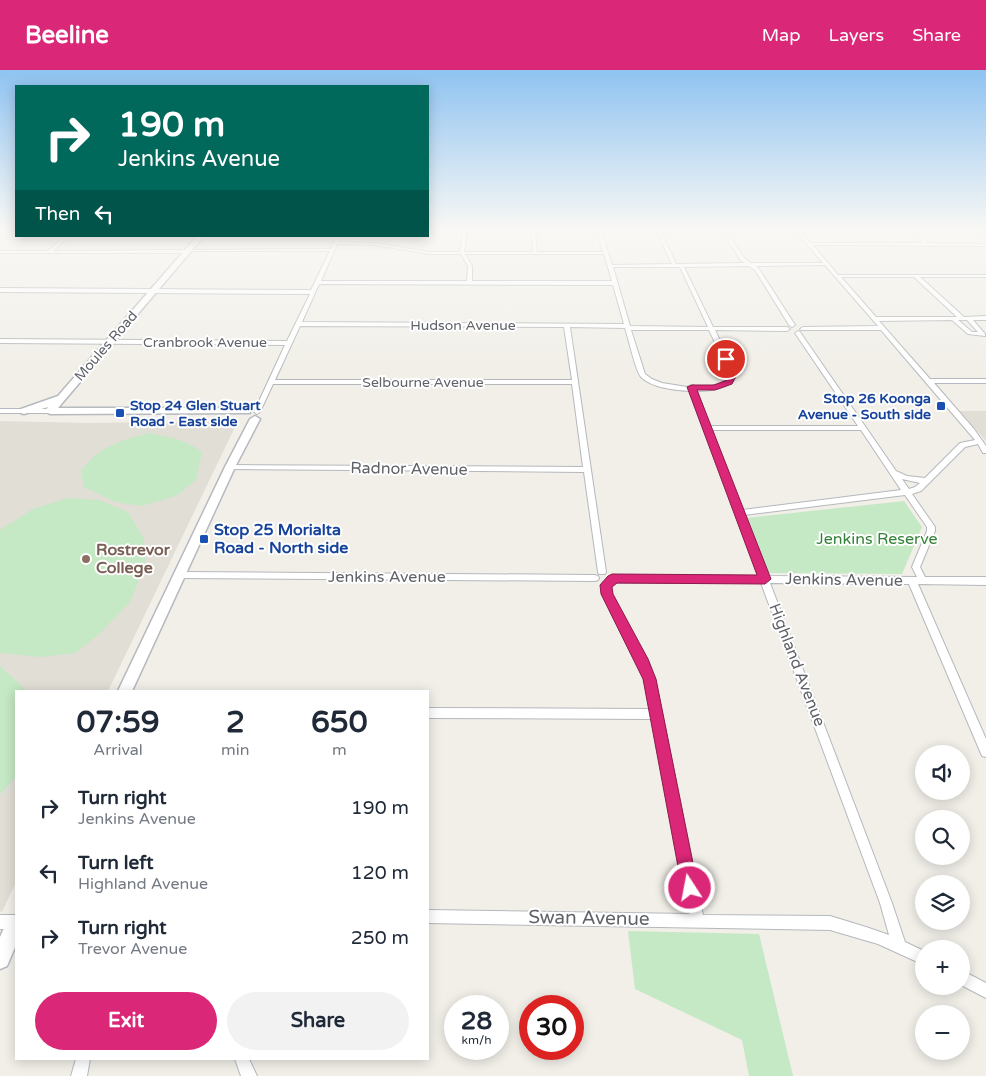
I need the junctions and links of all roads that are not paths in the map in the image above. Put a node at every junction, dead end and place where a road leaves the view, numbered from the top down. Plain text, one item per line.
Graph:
1 (166, 277) edge
2 (320, 277) edge
3 (469, 277) edge
4 (613, 277) edge
5 (687, 277) edge
6 (762, 277) edge
7 (838, 277) edge
8 (916, 277) edge
9 (318, 282) junction
10 (469, 282) junction
11 (614, 283) junction
12 (0, 290) edge
13 (154, 291) junction
14 (313, 292) junction
15 (953, 318) junction
16 (965, 318) junction
17 (986, 318) edge
18 (874, 319) junction
19 (298, 324) junction
20 (567, 326) junction
21 (627, 327) junction
22 (790, 327) junction
23 (712, 328) junction
24 (883, 328) junction
25 (801, 331) junction
26 (0, 341) edge
27 (110, 342) junction
28 (290, 342) junction
29 (929, 381) junction
30 (986, 381) edge
31 (272, 382) junction
32 (575, 382) junction
33 (692, 387) junction
34 (64, 394) junction
35 (0, 411) edge
36 (24, 411) junction
37 (50, 411) junction
38 (248, 416) junction
39 (707, 428) junction
40 (864, 428) junction
41 (978, 442) junction
42 (986, 451) edge
43 (230, 467) junction
44 (588, 470) junction
45 (895, 473) junction
46 (926, 481) junction
47 (908, 492) junction
48 (740, 513) junction
49 (599, 575) junction
50 (179, 576) junction
51 (765, 579) junction
52 (912, 581) junction
53 (923, 581) junction
54 (986, 581) edge
55 (609, 582) junction
56 (125, 690) edge
57 (429, 713) edge
58 (656, 714) junction
59 (986, 752) edge
60 (429, 917) edge
61 (698, 921) junction
62 (0, 922) edge
63 (15, 923) edge
64 (15, 925) edge
65 (899, 945) junction
66 (915, 953) edge
67 (0, 959) edge
68 (970, 982) edge
69 (986, 990) edge
70 (83, 1060) edge
71 (242, 1060) edge
72 (78, 1076) edge
73 (249, 1076) edge

1 - 13 main road, Moules Road
2 - 9 street
3 - 10 street
4 - 11 street
5 - 23 street
6 - 22 street
7 - 18 street
8 - 16 street
9 - 10 street
9 - 14 street
10 - 11 street
11 - 21 street
12 - 13 street
13 - 14 street
13 - 27 main road, Moules Road
14 - 19 street
15 - 16 street
15 - 16 street
15 - 18 street
16 - 17 street
18 - 24 street
19 - 20 street, Hudson Avenue
19 - 28 street
20 - 21 street, Hudson Avenue
20 - 32 street
21 - 23 street, Hudson Avenue
21 - 33 street
22 - 23 street, Hudson Avenue
22 - 25 street, Hudson Avenue
23 - 33 street
24 - 25 street, Hudson Avenue
24 - 29 street
25 - 40 street
26 - 27 street, Cranbrook Avenue
27 - 28 street, Cranbrook Avenue
27 - 34 main road, Moules Road
28 - 31 street
29 - 30 street
29 - 41 street
31 - 32 street, Selbourne Avenue
31 - 38 street
32 - 44 street
33 - 39 street, Highland Avenue
34 - 36 main road
34 - 37 main road, Moules Road
35 - 36 street
36 - 37 street
37 - 38 main road
38 - 43 main road
39 - 40 street
39 - 48 street, Highland Avenue
40 - 45 street
41 - 42 street
41 - 46 street
43 - 44 street, Radnor Avenue
43 - 50 main road
44 - 49 street
45 - 46 street
45 - 47 street
46 - 47 street
47 - 48 street
47 - 53 street
48 - 51 street, Highland Avenue
49 - 50 street, Jenkins Avenue
49 - 55 street
50 - 56 main road
51 - 52 street, Jenkins Avenue
51 - 55 street, Jenkins Avenue
51 - 65 street, Highland Avenue
52 - 53 street, Jenkins Avenue
52 - 59 street
53 - 54 street, Jenkins Avenue
55 - 58 street
57 - 58 street
58 - 61 street
60 - 61 street, Swan Avenue
61 - 65 street, Swan Avenue
62 - 63 street
64 - 67 main road
65 - 66 street, Swan Avenue
68 - 69 street
70 - 72 street
71 - 73 street

